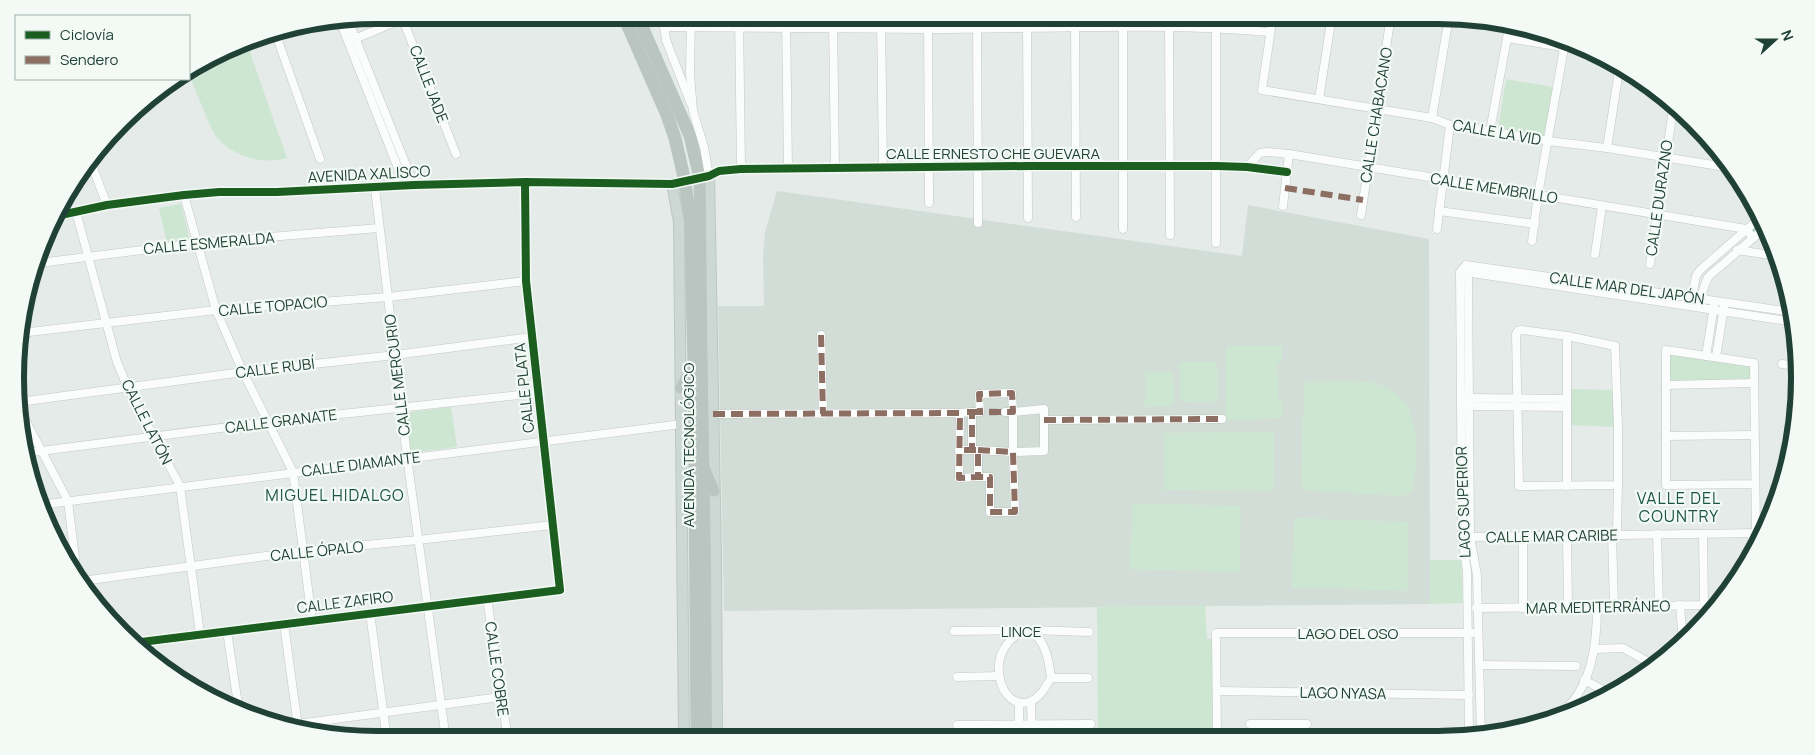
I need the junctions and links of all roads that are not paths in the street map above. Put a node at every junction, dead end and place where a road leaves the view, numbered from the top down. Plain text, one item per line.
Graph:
1 (387, 24) edge
2 (405, 24) edge
3 (627, 24) edge
4 (641, 24) edge
5 (664, 24) edge
6 (690, 24) edge
7 (739, 24) edge
8 (786, 24) edge
9 (833, 24) edge
10 (881, 24) edge
11 (928, 24) edge
12 (977, 24) edge
13 (1027, 24) edge
14 (1075, 24) edge
15 (1122, 24) edge
16 (1216, 24) edge
17 (1271, 24) edge
18 (1331, 24) edge
19 (1390, 24) edge
20 (1448, 24) edge
21 (349, 25) edge
22 (343, 26) edge
23 (664, 27) junction
24 (690, 27) junction
25 (1169, 27) junction
26 (739, 28) junction
27 (833, 28) junction
28 (881, 28) junction
29 (977, 28) junction
30 (1027, 28) junction
31 (1075, 28) junction
32 (1122, 28) junction
33 (1216, 28) junction
34 (786, 29) junction
35 (928, 29) junction
36 (1509, 31) edge
37 (1270, 32) junction
38 (1508, 38) junction
39 (277, 39) edge
40 (352, 40) junction
41 (1564, 48) joint
42 (1618, 74) edge
43 (1319, 99) junction
44 (1376, 109) junction
45 (693, 111) junction
46 (1672, 113) edge
47 (1432, 118) junction
48 (1450, 124) junction
49 (1490, 131) junction
50 (1548, 141) junction
51 (1607, 148) junction
52 (456, 154) dead end
53 (1289, 154) junction
54 (1665, 157) junction
55 (320, 159) dead end
56 (928, 166) junction
57 (978, 166) junction
58 (1028, 166) junction
59 (1076, 166) junction
60 (1124, 166) junction
61 (1170, 166) junction
62 (1217, 166) junction
63 (1247, 167) junction
64 (1367, 167) junction
65 (1721, 167) edge
66 (93, 168) edge
67 (788, 168) junction
68 (835, 168) junction
69 (883, 168) junction
70 (741, 169) junction
71 (1287, 172) junction
72 (704, 177) junction
73 (1443, 180) junction
74 (526, 182) junction
75 (685, 182) junction
76 (672, 184) junction
77 (414, 185) junction
78 (401, 186) junction
79 (375, 188) junction
80 (184, 195) junction
81 (1538, 195) junction
82 (929, 203) dead end
83 (107, 205) junction
84 (1283, 206) dead end
85 (1602, 206) junction
86 (1439, 211) junction
87 (76, 212) junction
88 (64, 214) edge
89 (1657, 214) junction
90 (1360, 215) dead end
91 (1076, 217) dead end
92 (1028, 218) dead end
93 (1755, 222) edge
94 (978, 223) dead end
95 (1535, 224) junction
96 (379, 228) junction
97 (1123, 229) dead end
98 (1437, 229) dead end
99 (1746, 229) junction
100 (1760, 232) edge
101 (1170, 235) dead end
102 (1753, 238) junction
103 (1532, 241) dead end
104 (198, 243) junction
105 (1216, 243) dead end
106 (1728, 246) junction
107 (1738, 251) junction
108 (1594, 254) dead end
109 (88, 255) junction
110 (1769, 255) edge
111 (44, 261) edge
112 (1650, 264) dead end
113 (1464, 270) joint
114 (526, 281) junction
115 (388, 297) junction
116 (1702, 299) junction
117 (1691, 301) junction
118 (1714, 301) junction
119 (1725, 303) junction
120 (1701, 308) junction
121 (216, 310) junction
122 (1713, 310) junction
123 (1785, 311) edge
124 (1723, 312) junction
125 (1786, 321) edge
126 (106, 324) junction
127 (27, 331) edge
128 (821, 335) dead end
129 (1567, 336) junction
130 (532, 337) junction
131 (395, 355) junction
132 (1706, 356) junction
133 (1716, 357) junction
134 (694, 364) junction
135 (1782, 364) dead end
136 (1790, 365) edge
137 (243, 372) junction
138 (1754, 383) junction
139 (1666, 385) junction
140 (128, 388) junction
141 (681, 388) junction
142 (538, 394) junction
143 (25, 401) edge
144 (1464, 402) junction
145 (1517, 402) junction
146 (1567, 403) junction
147 (401, 408) junction
148 (976, 412) junction
149 (989, 412) tunnel mouth
150 (1009, 412) junction
151 (960, 413) junction
152 (713, 414) junction
153 (823, 414) junction
154 (1044, 420) junction
155 (1222, 420) dead end
156 (267, 422) junction
157 (27, 424) edge
158 (682, 424) junction
159 (1754, 435) junction
160 (1666, 436) junction
161 (154, 437) junction
162 (544, 442) junction
163 (959, 450) junction
164 (975, 450) junction
165 (41, 452) junction
166 (1013, 452) junction
167 (32, 453) edge
168 (407, 457) junction
169 (703, 465) junction
170 (293, 472) junction
171 (978, 477) junction
172 (1755, 484) junction
173 (1618, 485) junction
174 (180, 486) junction
175 (1567, 486) junction
176 (714, 491) junction
177 (68, 501) junction
178 (48, 504) edge
179 (553, 525) junction
180 (1758, 526) edge
181 (1755, 533) edge
182 (1657, 534) junction
183 (1703, 534) junction
184 (1612, 535) junction
185 (1523, 536) junction
186 (1567, 536) junction
187 (1466, 537) junction
188 (418, 540) junction
189 (303, 551) junction
190 (75, 561) edge
191 (191, 568) junction
192 (88, 580) edge
193 (560, 590) joint
194 (487, 598) junction
195 (1680, 605) junction
196 (1704, 605) junction
197 (1708, 605) edge
198 (428, 606) junction
199 (1597, 606) junction
200 (1614, 606) junction
201 (1659, 606) junction
202 (1568, 607) junction
203 (1467, 608) junction
204 (1479, 608) junction
205 (1524, 608) junction
206 (370, 613) junction
207 (312, 620) junction
208 (284, 624) junction
209 (227, 631) junction
210 (954, 631) dead end
211 (1031, 632) junction
212 (1089, 632) dead end
213 (1468, 633) junction
214 (1480, 633) junction
215 (200, 634) junction
216 (1682, 634) edge
217 (143, 642) edge
218 (1595, 649) junction
219 (1648, 662) edge
220 (1480, 665) junction
221 (1576, 666) dead end
222 (998, 676) junction
223 (957, 677) dead end
224 (1051, 678) junction
225 (1088, 678) dead end
226 (1584, 680) junction
227 (1603, 690) edge
228 (1217, 691) junction
229 (1468, 696) junction
230 (500, 697) junction
231 (238, 702) edge
232 (1019, 702) junction
233 (1031, 702) junction
234 (441, 705) junction
235 (1569, 705) edge
236 (384, 713) junction
237 (294, 721) edge
238 (308, 724) edge
239 (1019, 724) junction
240 (1031, 724) junction
241 (1091, 724) dead end
242 (1250, 724) dead end
243 (1276, 724) junction
244 (1307, 724) dead end
245 (957, 725) dead end
246 (697, 727) junction
247 (1481, 728) edge
248 (1469, 729) edge
249 (386, 731) edge
250 (445, 731) edge
251 (506, 731) edge
252 (684, 731) edge
253 (695, 731) edge
254 (697, 731) edge
255 (706, 731) edge
256 (717, 731) edge
257 (1019, 731) edge
258 (1032, 731) edge
259 (1217, 731) edge
260 (1276, 731) edge

1 - 40 street
2 - 52 street, CALLE JADE
3 - 75 highway, AVENIDA TECNOLÓGICO
4 - 72 highway, AVENIDA TECNOLÓGICO
5 - 23 street
6 - 24 street
7 - 26 street
8 - 34 street
9 - 27 street
10 - 28 street
11 - 35 street
12 - 29 street
13 - 30 street
14 - 31 street
15 - 32 street
16 - 33 street
17 - 37 street
18 - 43 street
19 - 44 street, CALLE CHABACANO
20 - 47 street
21 - 40 street
22 - 40 street
23 - 24 street
23 - 45 street
24 - 26 street
24 - 45 street
25 - 32 street
25 - 33 street
25 - 61 street
26 - 34 street
26 - 70 street
27 - 28 street
27 - 34 street
27 - 68 street
28 - 35 street
28 - 69 street
29 - 30 street
29 - 35 street
29 - 57 street
30 - 31 street
30 - 58 street
31 - 32 street
31 - 59 street
32 - 60 street
33 - 37 street
33 - 62 street
34 - 67 street
35 - 56 street
36 - 38 street
37 - 43 street, CALLE LA VID
38 - 41 street
38 - 49 street
39 - 55 street
40 - 77 street
40 - 78 street
41 - 50 street
42 - 51 street
43 - 44 street, CALLE LA VID
44 - 47 street, CALLE LA VID
44 - 64 street, CALLE CHABACANO
45 - 72 street
46 - 54 street, CALLE DURAZNO
47 - 48 street, CALLE LA VID
48 - 49 street, CALLE LA VID
48 - 73 street
49 - 50 street, CALLE LA VID
50 - 51 street, CALLE LA VID
50 - 81 street
51 - 54 street, CALLE LA VID
53 - 63 street, CALLE MEMBRILLO
53 - 64 street, CALLE MEMBRILLO
53 - 71 street
54 - 65 street, CALLE LA VID
54 - 89 street, CALLE DURAZNO
56 - 57 street, CALLE ERNESTO CHE GUEVARA
56 - 69 street, CALLE ERNESTO CHE GUEVARA
56 - 82 street
57 - 58 street, CALLE ERNESTO CHE GUEVARA
57 - 94 street
58 - 59 street, CALLE ERNESTO CHE GUEVARA
58 - 92 street
59 - 60 street, CALLE ERNESTO CHE GUEVARA
59 - 91 street
60 - 61 street, CALLE ERNESTO CHE GUEVARA
60 - 97 street
61 - 62 street, CALLE ERNESTO CHE GUEVARA
61 - 101 street
62 - 63 street, CALLE ERNESTO CHE GUEVARA
62 - 105 street
63 - 71 street, CALLE ERNESTO CHE GUEVARA
64 - 73 street, CALLE MEMBRILLO
64 - 90 street, CALLE CHABACANO
66 - 83 street
67 - 68 street, CALLE ERNESTO CHE GUEVARA
67 - 70 street, CALLE ERNESTO CHE GUEVARA
68 - 69 street, CALLE ERNESTO CHE GUEVARA
70 - 72 street, CALLE ERNESTO CHE GUEVARA
71 - 84 street
72 - 75 street, CALLE ERNESTO CHE GUEVARA
72 - 152 main road, AVENIDA TECNOLÓGICO
72 - 169 highway, AVENIDA TECNOLÓGICO
73 - 81 street, CALLE MEMBRILLO
73 - 86 street
74 - 76 street, AVENIDA XALISCO
74 - 77 street, AVENIDA XALISCO
74 - 114 street, CALLE PLATA
75 - 76 street, AVENIDA XALISCO
75 - 134 highway, AVENIDA TECNOLÓGICO
76 - 141 main road, AVENIDA TECNOLÓGICO
77 - 78 street, AVENIDA XALISCO
78 - 79 street, AVENIDA XALISCO
79 - 80 street, AVENIDA XALISCO
79 - 96 street, CALLE MERCURIO
80 - 83 street, AVENIDA XALISCO
80 - 104 street
81 - 85 street, CALLE MEMBRILLO
81 - 95 street
83 - 87 street, AVENIDA XALISCO
85 - 89 street, CALLE MEMBRILLO
85 - 108 street
86 - 95 street
86 - 98 street
87 - 88 street, AVENIDA XALISCO
87 - 109 street, CALLE LATÓN
89 - 99 street, CALLE MEMBRILLO
89 - 112 street, CALLE DURAZNO
93 - 99 street
95 - 103 street
96 - 104 street, CALLE ESMERALDA
96 - 115 street, CALLE MERCURIO
99 - 102 street
99 - 106 street
100 - 102 street
102 - 107 street
104 - 109 street, CALLE ESMERALDA
104 - 121 street
106 - 107 street
106 - 117 street
107 - 110 street
107 - 116 street
109 - 111 street, CALLE ESMERALDA
109 - 126 street, CALLE LATÓN
113 - 117 street, CALLE MAR DEL JAPÓN
113 - 144 street, LAGO SUPERIOR
114 - 115 street, CALLE TOPACIO
114 - 130 street, CALLE PLATA
115 - 121 street, CALLE TOPACIO
115 - 131 street, CALLE MERCURIO
116 - 117 street, CALLE MAR DEL JAPÓN
116 - 118 street, CALLE MAR DEL JAPÓN
116 - 120 street
117 - 120 street, CALLE MAR DEL JAPÓN
118 - 119 street, CALLE MAR DEL JAPÓN
118 - 122 street
119 - 123 street, CALLE MAR DEL JAPÓN
119 - 124 street
120 - 122 street, CALLE MAR DEL JAPÓN
121 - 126 street, CALLE TOPACIO
121 - 137 street
122 - 124 street, CALLE MAR DEL JAPÓN
122 - 132 street
124 - 125 street, CALLE MAR DEL JAPÓN
124 - 133 street
126 - 127 street, CALLE TOPACIO
126 - 140 street, CALLE LATÓN
128 - 153 street
129 - 145 street
129 - 146 street
129 - 173 street
130 - 131 street, CALLE RUBÍ
130 - 142 street, CALLE PLATA
131 - 137 street, CALLE RUBÍ
131 - 147 street, CALLE MERCURIO
132 - 133 street
132 - 139 street
133 - 138 street
134 - 141 highway
134 - 246 highway, AVENIDA TECNOLÓGICO
135 - 136 street
137 - 140 street, CALLE RUBÍ
137 - 156 street
138 - 139 street
138 - 159 street
139 - 160 street
140 - 143 street, CALLE RUBÍ
140 - 161 street, CALLE LATÓN
141 - 158 main road, AVENIDA TECNOLÓGICO
142 - 147 street, CALLE GRANATE
142 - 162 street, CALLE PLATA
144 - 145 street
144 - 187 street, LAGO SUPERIOR
145 - 146 street
145 - 175 street
146 - 175 street
147 - 156 street, CALLE GRANATE
147 - 168 street, CALLE MERCURIO
148 - 149 street
148 - 150 street
148 - 151 street
148 - 164 street
150 - 154 street
150 - 166 street
151 - 153 street
151 - 163 street
152 - 153 street
152 - 176 main road, AVENIDA TECNOLÓGICO
154 - 155 street
154 - 166 street
156 - 161 street, CALLE GRANATE
156 - 170 street
157 - 165 street
158 - 162 street, CALLE DIAMANTE
158 - 252 main road, AVENIDA TECNOLÓGICO
159 - 160 street
159 - 172 street
160 - 172 street
161 - 165 street, CALLE GRANATE
161 - 174 street, CALLE LATÓN
162 - 168 street, CALLE DIAMANTE
162 - 179 street, CALLE PLATA
163 - 164 street
163 - 171 street
164 - 166 street
164 - 171 street
165 - 167 street, CALLE GRANATE
165 - 177 street
166 - 171 street
168 - 170 street, CALLE DIAMANTE
168 - 188 street, CALLE MERCURIO
169 - 176 highway
169 - 255 highway, AVENIDA TECNOLÓGICO
170 - 174 street, CALLE DIAMANTE
170 - 189 street
172 - 180 street
173 - 175 street
173 - 184 street
174 - 177 street, CALLE DIAMANTE
174 - 191 street, CALLE LATÓN
176 - 256 main road, AVENIDA TECNOLÓGICO
177 - 178 street, CALLE DIAMANTE
177 - 190 street
179 - 188 street, CALLE ÓPALO
179 - 193 street, CALLE PLATA
181 - 183 street, CALLE MAR CARIBE
182 - 183 street, CALLE MAR CARIBE
182 - 184 street, CALLE MAR CARIBE
182 - 201 street
183 - 196 street
184 - 186 street, CALLE MAR CARIBE
184 - 200 street
185 - 186 street, CALLE MAR CARIBE
185 - 187 street, CALLE MAR CARIBE
185 - 205 street
186 - 202 street
187 - 203 street, LAGO SUPERIOR
187 - 204 street, LAGO SUPERIOR
188 - 189 street, CALLE ÓPALO
188 - 198 street, CALLE MERCURIO
189 - 191 street, CALLE ÓPALO
189 - 207 street
191 - 192 street, CALLE ÓPALO
191 - 215 street, CALLE LATÓN
193 - 194 street, CALLE ZAFIRO
194 - 198 street, CALLE ZAFIRO
194 - 230 street, CALLE COBRE
195 - 196 street, MAR MEDITERRÁNEO
195 - 201 street, MAR MEDITERRÁNEO
195 - 216 street
196 - 197 street, MAR MEDITERRÁNEO
198 - 206 street, CALLE ZAFIRO
198 - 234 street, CALLE MERCURIO
199 - 200 street, MAR MEDITERRÁNEO
199 - 202 street, MAR MEDITERRÁNEO
199 - 218 street
200 - 201 street, MAR MEDITERRÁNEO
202 - 205 street, MAR MEDITERRÁNEO
203 - 204 street, MAR MEDITERRÁNEO
203 - 213 street, LAGO SUPERIOR
204 - 205 street, MAR MEDITERRÁNEO
204 - 214 street, LAGO SUPERIOR
206 - 207 street, CALLE ZAFIRO
206 - 236 street
207 - 208 street, CALLE ZAFIRO
208 - 209 street, CALLE ZAFIRO
208 - 237 street
209 - 215 street, CALLE ZAFIRO
209 - 231 street
210 - 211 street, LINCE
211 - 212 street, LINCE
211 - 222 street
211 - 224 street
213 - 214 street, LAGO DEL OSO
213 - 228 street, LAGO DEL OSO
213 - 229 street, LAGO SUPERIOR
214 - 220 street, LAGO SUPERIOR
215 - 217 street, CALLE ZAFIRO
218 - 219 street
218 - 226 street
220 - 221 street
220 - 247 street, LAGO SUPERIOR
222 - 223 street
222 - 232 street
224 - 225 street
224 - 233 street
226 - 227 street
226 - 235 street
228 - 229 street, LAGO NYASA
228 - 259 street
229 - 248 street, LAGO SUPERIOR
230 - 234 street
230 - 251 street, CALLE COBRE
232 - 233 street
232 - 239 street
233 - 240 street
234 - 236 street
234 - 250 street, CALLE MERCURIO
236 - 238 street
236 - 249 street
239 - 240 street
239 - 245 street
239 - 257 street
240 - 241 street
240 - 258 street
242 - 243 street
243 - 244 street
243 - 260 street
246 - 253 highway
246 - 254 highway, AVENIDA TECNOLÓGICO

